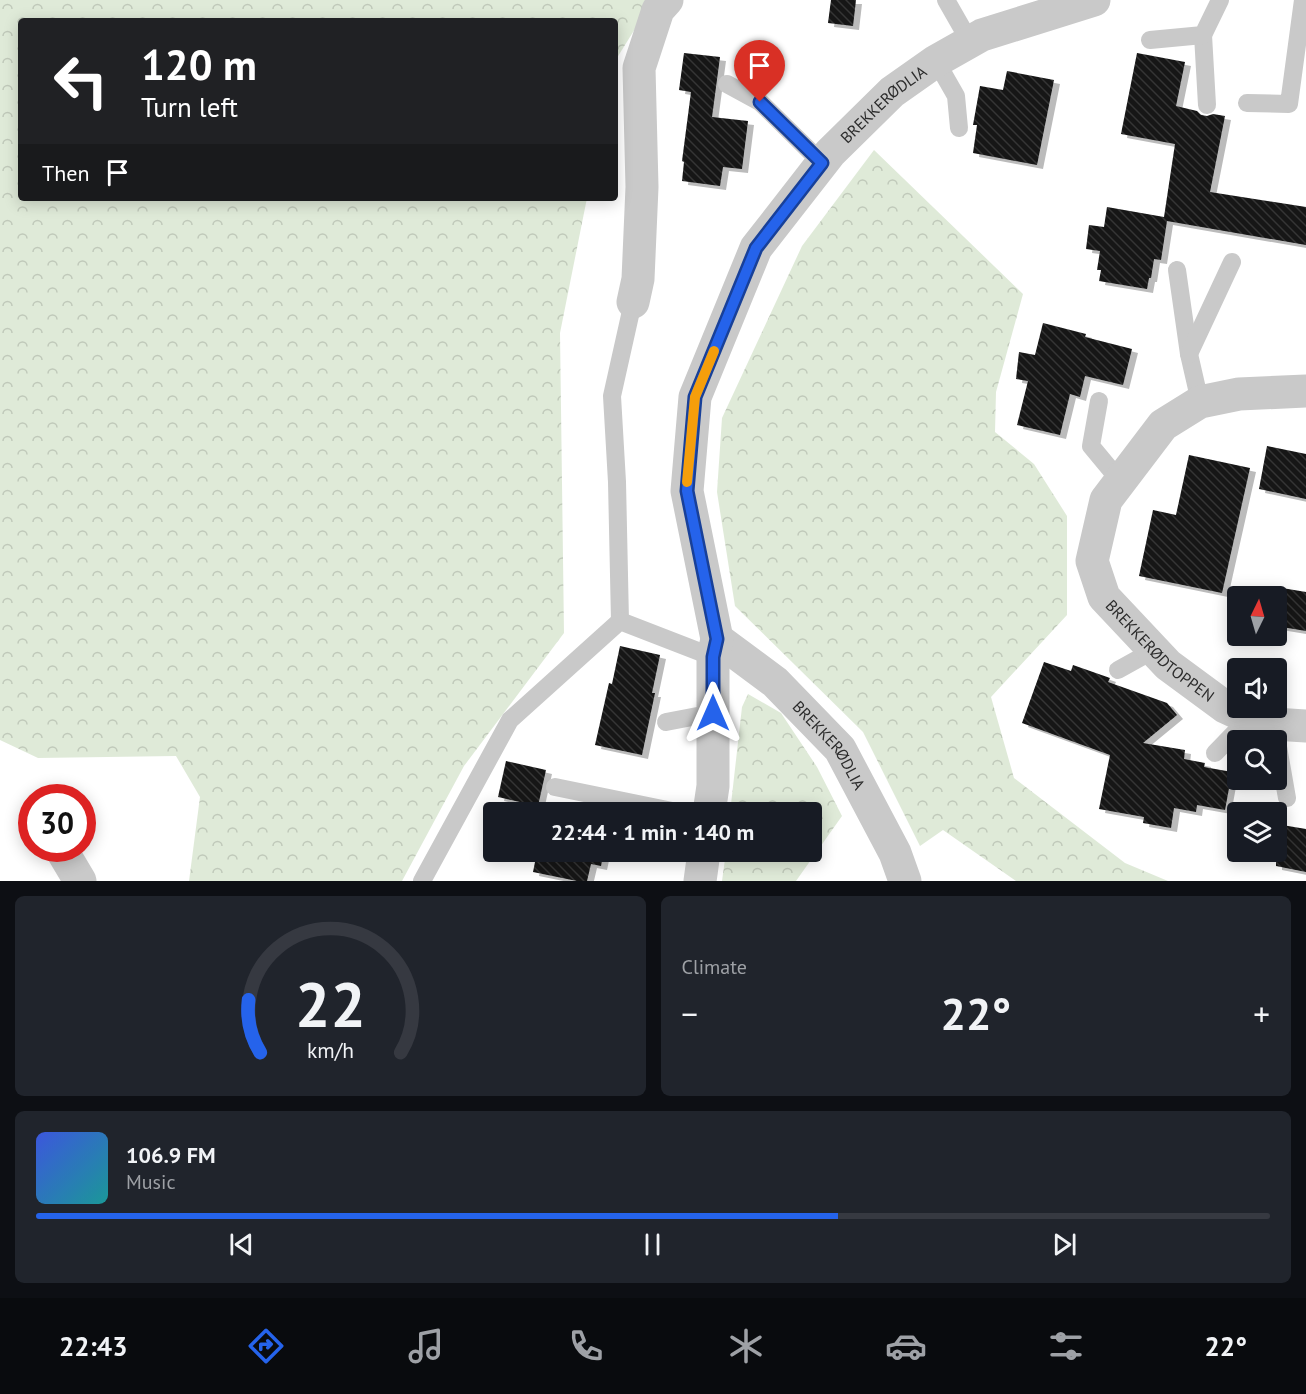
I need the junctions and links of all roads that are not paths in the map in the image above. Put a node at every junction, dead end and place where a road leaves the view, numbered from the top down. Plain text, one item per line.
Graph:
1 (667, 0) edge
2 (946, 0) edge
3 (1094, 0) edge
4 (1220, 0) edge
5 (1303, 0) edge
6 (1203, 35) junction
7 (1149, 40) dead end
8 (970, 42) junction
9 (936, 61) junction
10 (727, 84) dead end
11 (1247, 103) dead end
12 (1207, 105) dead end
13 (959, 128) dead end
14 (822, 163) junction
15 (1232, 262) dead end
16 (1177, 270) dead end
17 (633, 303) joint
18 (1189, 354) junction
19 (1306, 391) edge
20 (1100, 401) dead end
21 (1200, 402) junction
22 (1120, 482) junction
23 (620, 621) junction
24 (715, 648) junction
25 (1154, 650) junction
26 (1118, 670) dead end
27 (713, 713) junction
28 (1261, 721) junction
29 (666, 722) dead end
30 (1306, 726) edge
31 (1215, 753) dead end
32 (555, 787) dead end
33 (1287, 798) dead end
34 (628, 802) edge
35 (711, 802) edge
36 (69, 862) edge
37 (703, 862) edge
38 (80, 881) edge
39 (422, 881) edge
40 (700, 881) edge
41 (904, 881) edge

1 - 17 street
2 - 8 lane
3 - 8 street, BREKKERØDLIA
4 - 6 lane
5 - 11 lane
6 - 7 lane
6 - 12 lane
8 - 9 street, BREKKERØDLIA
9 - 13 lane
9 - 14 street, BREKKERØDLIA
10 - 14 lane
14 - 24 street, BREKKERØDLIA
15 - 18 lane
16 - 18 lane
17 - 23 lane
18 - 21 lane
19 - 21 street, BREKKERØDTOPPEN
20 - 22 lane
21 - 22 street, BREKKERØDTOPPEN
22 - 25 street, BREKKERØDTOPPEN
23 - 24 lane
23 - 39 lane
24 - 27 street, BREKKERØDLIA
24 - 41 street, BREKKERØDLIA
25 - 26 lane
25 - 28 street, BREKKERØDTOPPEN
27 - 29 lane
27 - 35 street, BREKKERØDLIA
28 - 30 street, BREKKERØDTOPPEN
28 - 31 lane
28 - 33 lane
32 - 34 lane
36 - 38 street
37 - 40 street

